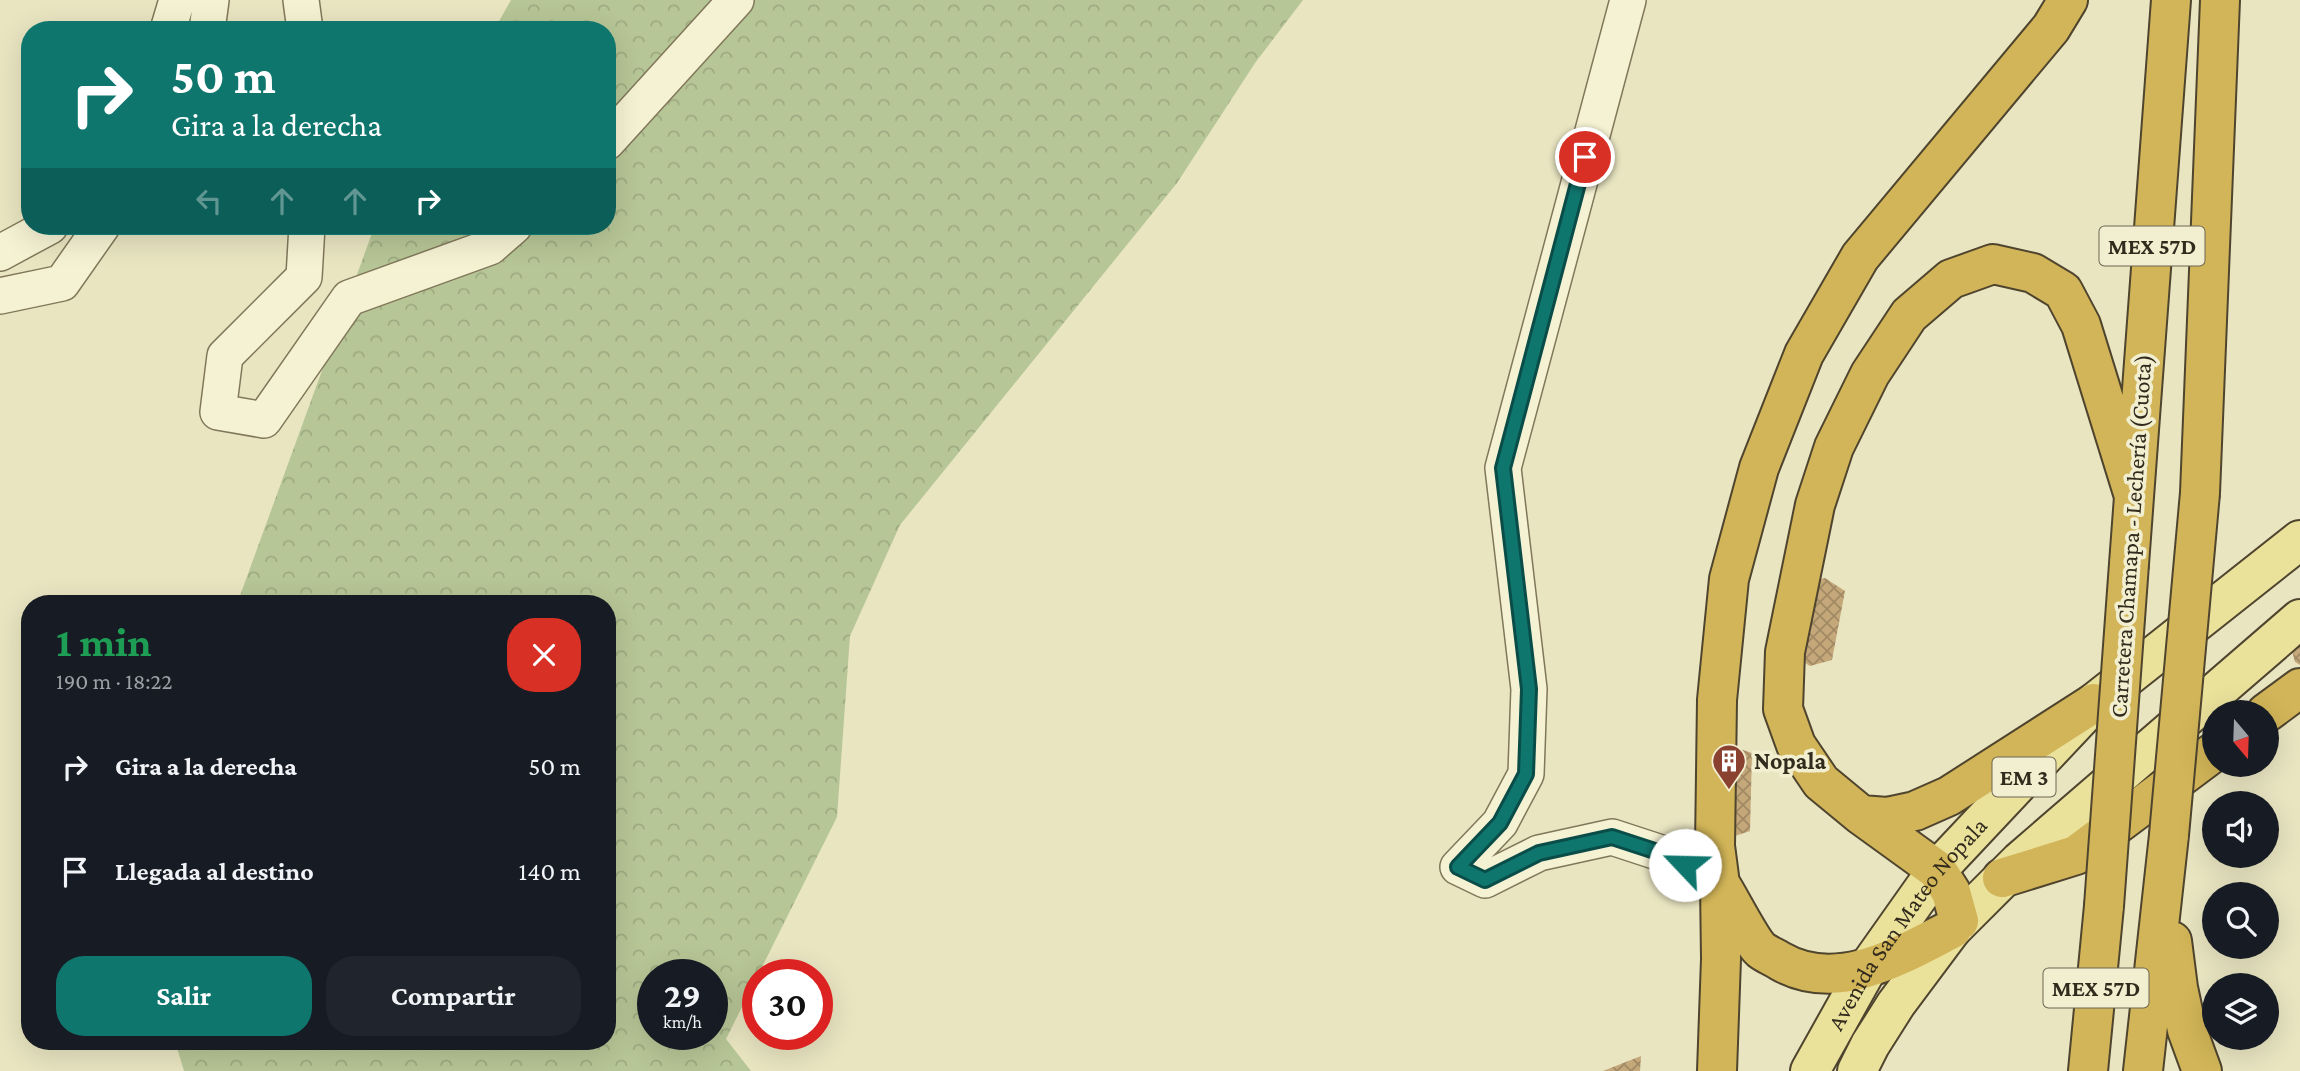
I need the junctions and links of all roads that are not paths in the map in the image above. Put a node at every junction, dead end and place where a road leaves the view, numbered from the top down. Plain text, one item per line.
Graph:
1 (177, 0) edge
2 (211, 0) edge
3 (301, 0) edge
4 (736, 0) edge
5 (1628, 0) edge
6 (2068, 0) edge
7 (2171, 0) edge
8 (2220, 0) edge
9 (171, 21) edge
10 (208, 21) edge
11 (304, 21) edge
12 (616, 132) edge
13 (33, 235) edge
14 (96, 235) edge
15 (306, 235) edge
16 (504, 235) edge
17 (0, 253) edge
18 (0, 296) edge
19 (2133, 493) junction
20 (2300, 540) edge
21 (2300, 619) edge
22 (2300, 688) edge
23 (2094, 703) junction
24 (2279, 703) edge
25 (2202, 761) edge
26 (1861, 815) junction
27 (1937, 870) junction
28 (2164, 872) junction
29 (2002, 878) junction
30 (1720, 884) junction
31 (1955, 925) junction
32 (1867, 969) junction
33 (1717, 1071) edge
34 (1810, 1071) edge
35 (1857, 1071) edge
36 (2088, 1071) edge
37 (2143, 1071) edge
38 (2202, 1071) edge

1 - 9 street
2 - 10 street
3 - 11 street
4 - 12 street
5 - 30 street
6 - 30 highway
7 - 19 highway, Carretera Chamapa - Lechería (Cuota) / MEX 57D
8 - 28 highway, MEX 57D, bridge
13 - 17 street
14 - 18 street
15 - 16 street
19 - 26 highway
19 - 36 highway, Carretera Chamapa - Lechería (Cuota) / MEX 57D, bridge
20 - 23 main road, Avenida San Mateo Nopala / EM 3
21 - 29 main road, Avenida San Mateo Nopala / EM 3
22 - 24 highway
23 - 26 highway
23 - 27 main road, Avenida San Mateo Nopala / EM 3
25 - 29 highway
26 - 27 highway
27 - 31 highway
27 - 32 main road, Avenida San Mateo Nopala / EM 3
28 - 37 highway, MEX 57D
28 - 38 highway
29 - 31 main road, Avenida San Mateo Nopala / EM 3
30 - 32 highway
30 - 33 highway
31 - 32 highway
31 - 35 main road, Avenida San Mateo Nopala / EM 3
32 - 34 main road, Avenida San Mateo Nopala / EM 3

